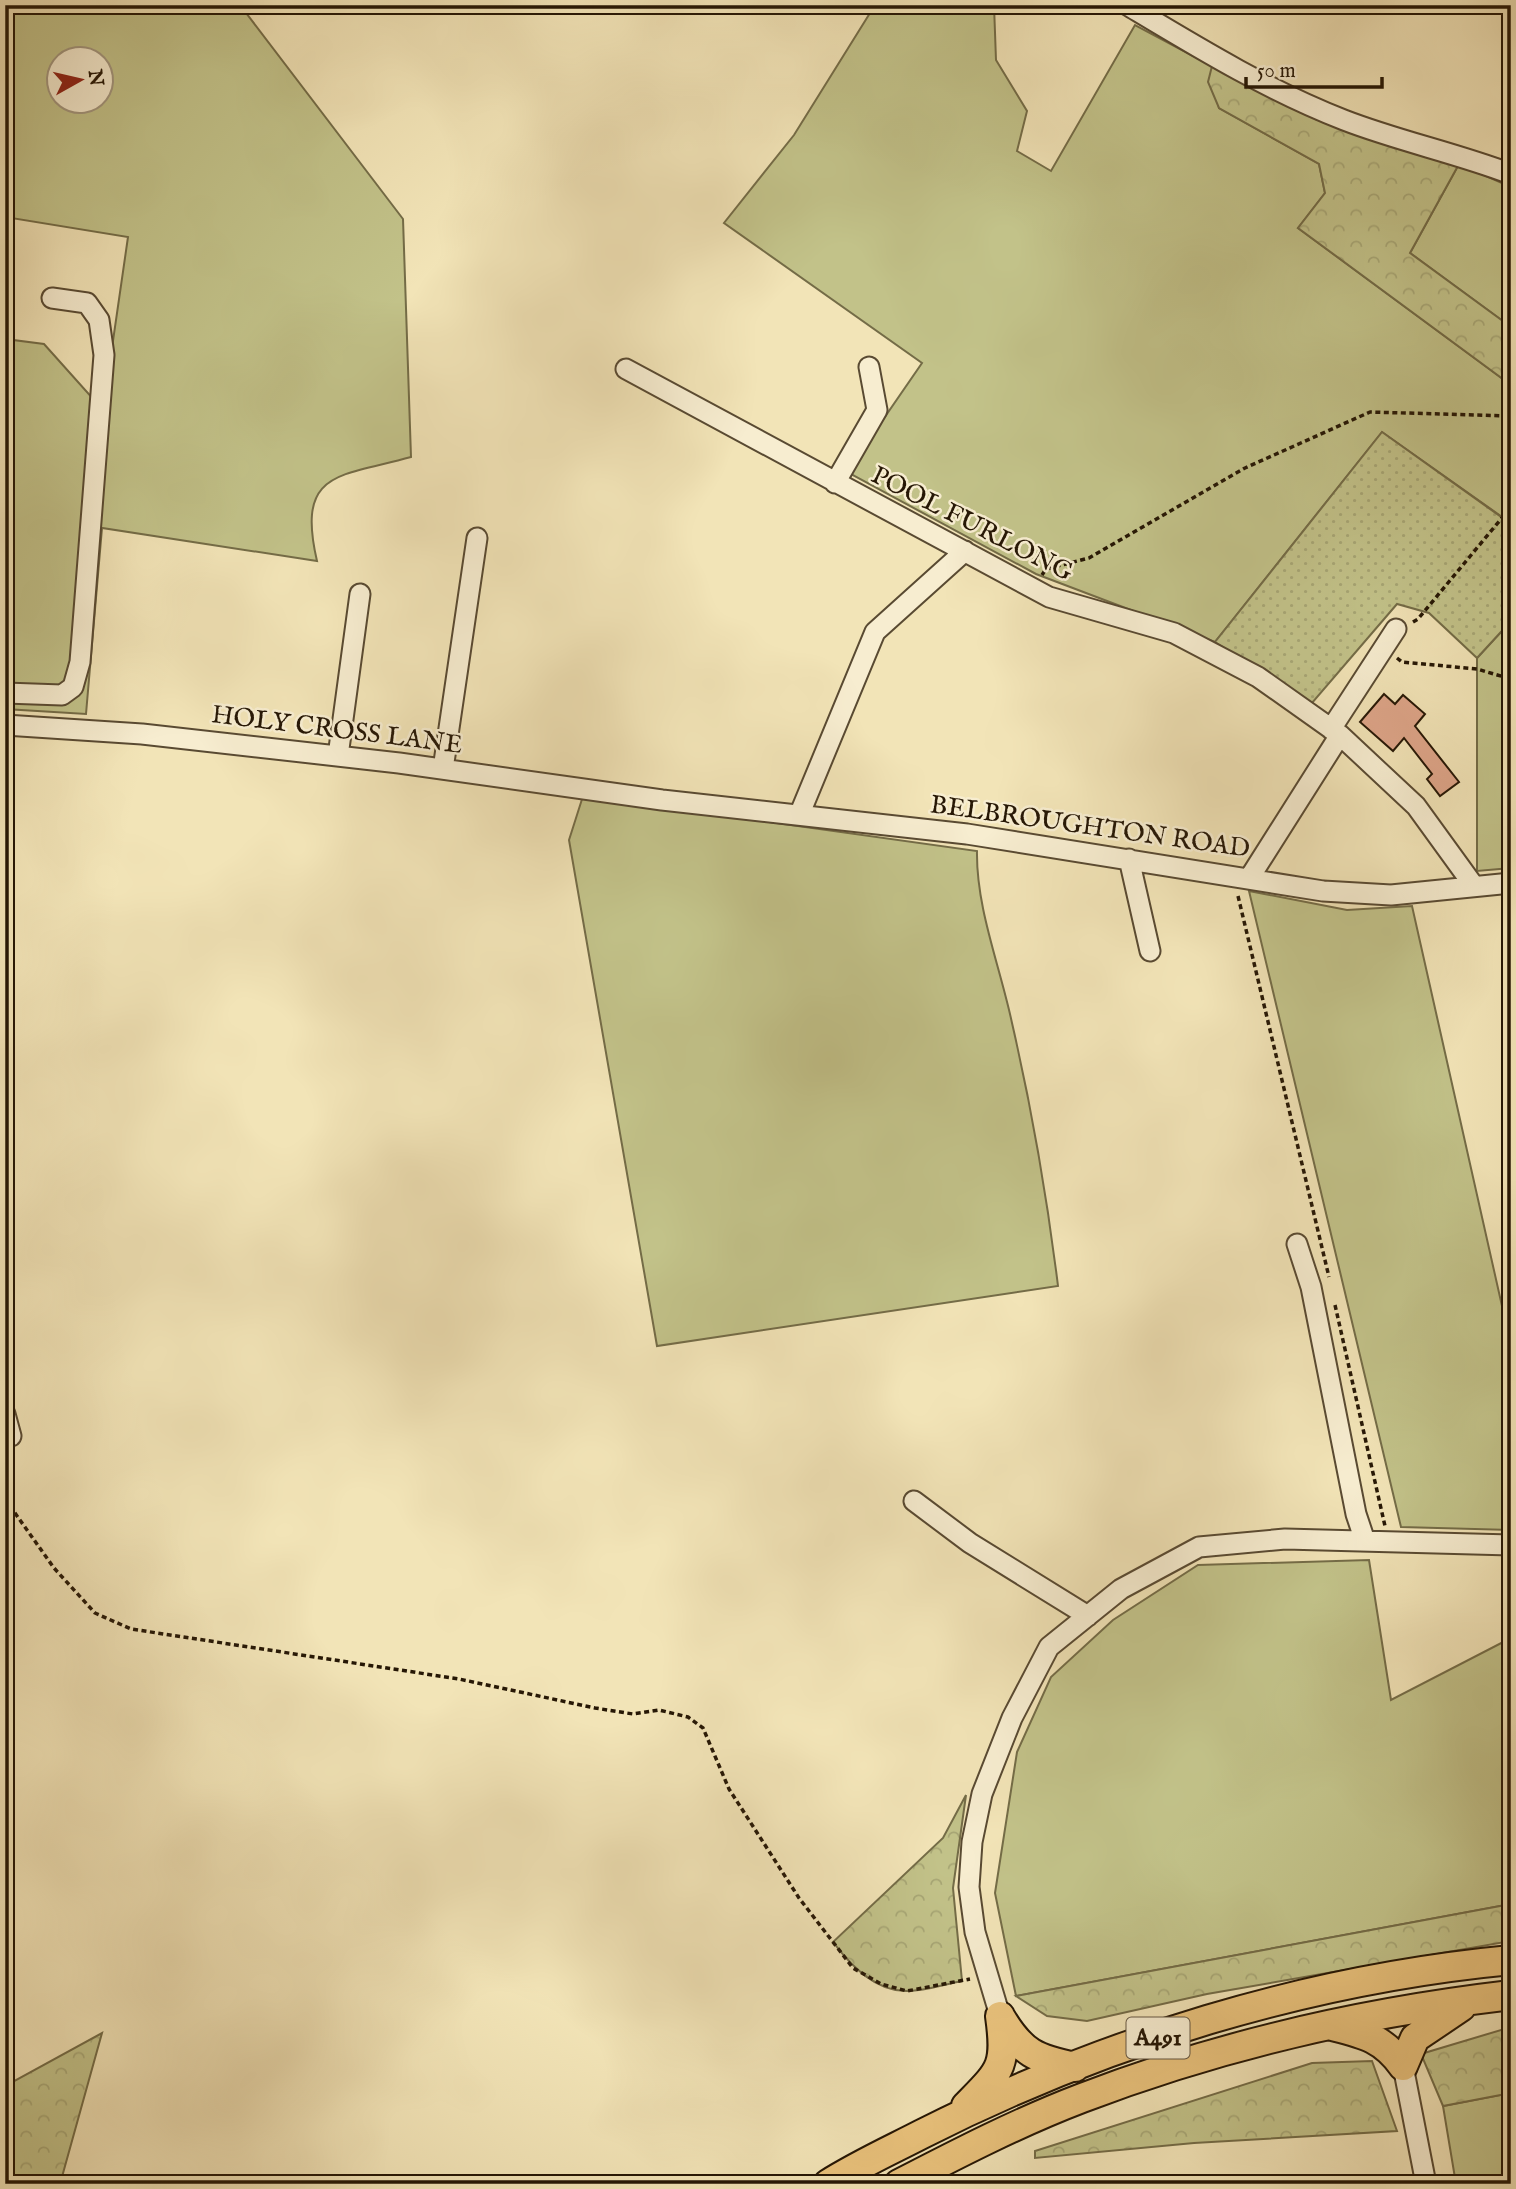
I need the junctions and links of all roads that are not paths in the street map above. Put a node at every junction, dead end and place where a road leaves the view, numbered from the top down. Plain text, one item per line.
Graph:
1 (1127, 5) edge
2 (1511, 174) edge
3 (52, 298) dead end
4 (869, 368) dead end
5 (626, 369) dead end
6 (835, 483) junction
7 (477, 538) dead end
8 (965, 551) junction
9 (360, 594) dead end
10 (1396, 629) road end
11 (5, 693) edge
12 (5, 725) edge
13 (1336, 732) junction
14 (338, 756) junction
15 (443, 769) junction
16 (662, 800) joint
17 (800, 813) junction
18 (1129, 859) junction
19 (1243, 876) junction
20 (1511, 883) edge
21 (1474, 886) junction
22 (1150, 951) dead end
23 (1297, 1244) dead end
24 (5, 1414) edge
25 (11, 1436) dead end
26 (915, 1501) dead end
27 (1365, 1541) junction
28 (1511, 1545) edge
29 (1088, 1616) junction
30 (1511, 1960) edge
31 (1511, 1995) edge
32 (1472, 2000) junction
33 (1000, 2016) junction
34 (1327, 2025) junction
35 (1403, 2066) junction
36 (1075, 2067) junction
37 (954, 2118) junction
38 (828, 2184) edge
39 (899, 2184) edge
40 (1426, 2184) edge

1 - 2 street
3 - 11 street
4 - 6 street
5 - 6 street, POOL FURLONG
6 - 8 street, POOL FURLONG
7 - 15 street
8 - 13 street, POOL FURLONG
8 - 17 street
9 - 14 street
10 - 13 street
12 - 14 street, HOLY CROSS LANE
13 - 19 street
13 - 21 street, POOL FURLONG
14 - 15 street, HOLY CROSS LANE
15 - 16 street, HOLY CROSS LANE
16 - 17 street, BELBROUGHTON ROAD
17 - 18 street, BELBROUGHTON ROAD
18 - 19 street, BELBROUGHTON ROAD
18 - 22 street
19 - 21 street, BELBROUGHTON ROAD
20 - 21 street, BELBROUGHTON ROAD
23 - 27 street
24 - 25 street
26 - 29 street
27 - 28 street
27 - 29 street
29 - 33 street
30 - 36 highway, A491
31 - 32 highway, A491
32 - 34 highway, A491
32 - 35 highway
33 - 36 highway
33 - 37 highway
34 - 35 highway
34 - 39 highway, A491
35 - 40 street
36 - 37 highway, A491
37 - 38 highway, A491

